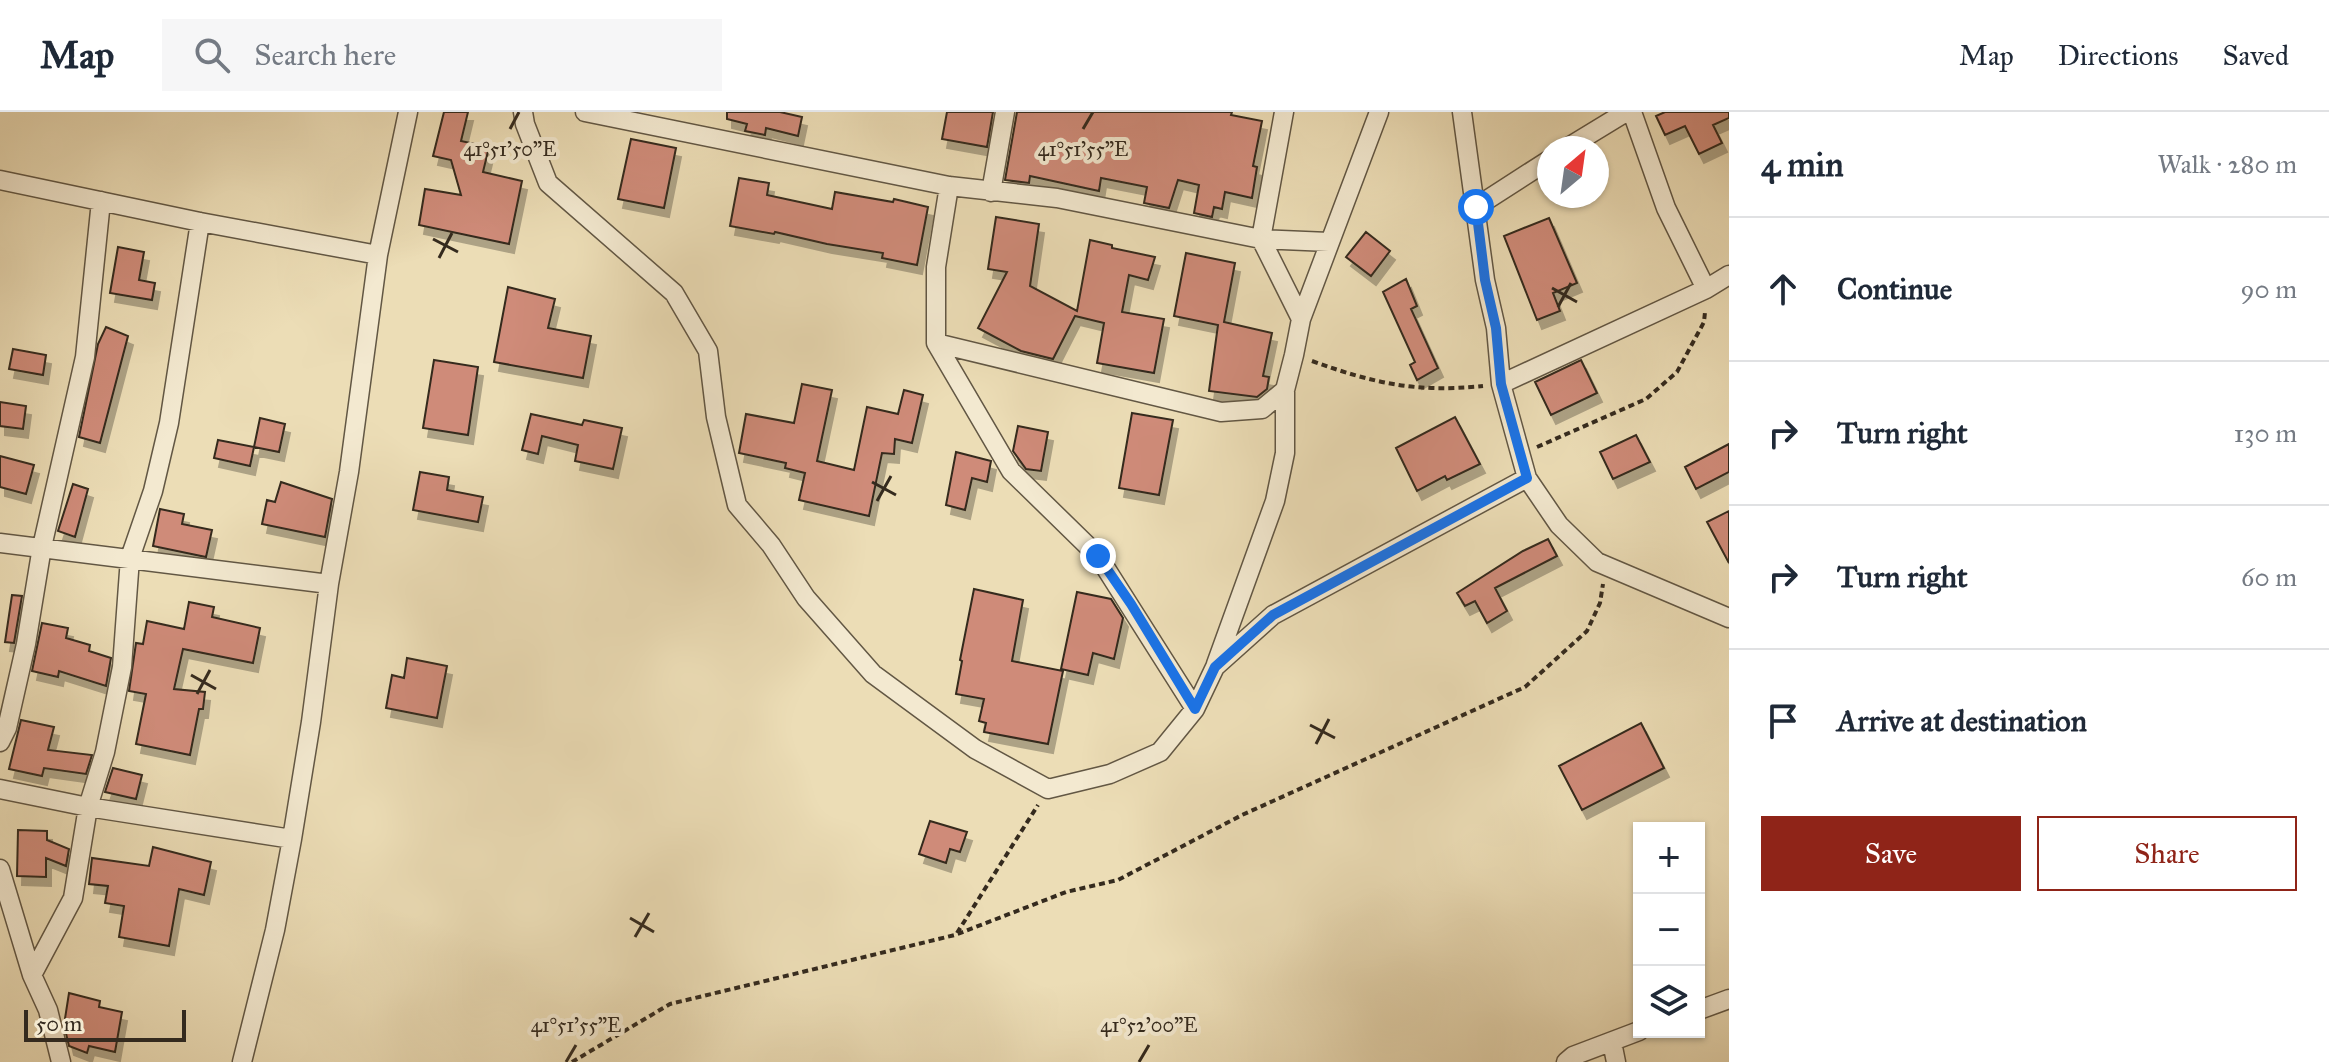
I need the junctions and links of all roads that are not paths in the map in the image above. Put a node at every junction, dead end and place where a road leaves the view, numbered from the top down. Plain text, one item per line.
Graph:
1 (408, 112) edge
2 (523, 112) edge
3 (585, 112) edge
4 (1005, 112) edge
5 (1284, 112) edge
6 (1379, 112) edge
7 (1462, 112) edge
8 (1629, 112) edge
9 (1588, 136) edge
10 (1537, 168) edge
11 (0, 180) edge
12 (949, 186) junction
13 (991, 192) junction
14 (101, 201) junction
15 (1476, 207) junction
16 (200, 222) junction
17 (1261, 239) junction
18 (1329, 242) junction
19 (378, 255) junction
20 (1729, 275) edge
21 (1706, 289) junction
22 (1301, 319) junction
23 (936, 343) junction
24 (1501, 384) junction
25 (1285, 390) junction
26 (1527, 478) junction
27 (0, 543) edge
28 (42, 547) junction
29 (130, 558) junction
30 (329, 584) junction
31 (1729, 618) edge
32 (1215, 667) junction
33 (1195, 709) junction
34 (0, 742) edge
35 (0, 789) edge
36 (88, 807) junction
37 (292, 839) junction
38 (1, 875) edge
39 (32, 975) junction
40 (1729, 999) edge
41 (1705, 1008) edge
42 (1633, 1033) edge
43 (1612, 1042) junction
44 (61, 1062) edge
45 (242, 1062) edge
46 (1566, 1062) edge
47 (1616, 1062) edge

1 - 19 street
2 - 33 street
3 - 12 street
4 - 13 street
5 - 17 street
6 - 18 street
7 - 15 street
8 - 9 street
8 - 21 street
10 - 15 street
11 - 14 street
12 - 13 street
12 - 23 street
13 - 17 street
14 - 16 street
14 - 28 street
15 - 24 street
16 - 19 street
16 - 29 street
17 - 18 street
17 - 22 street
18 - 22 street
19 - 30 street
20 - 21 street
21 - 24 street
22 - 25 street
23 - 25 street
23 - 33 street
24 - 26 street
25 - 32 street
26 - 31 street
26 - 32 street
27 - 28 street
28 - 29 street
28 - 34 street
29 - 30 street
29 - 36 street
30 - 37 street
32 - 33 street
35 - 36 street
36 - 37 street
36 - 39 street
37 - 45 street
38 - 39 street
39 - 44 street
40 - 41 street
42 - 43 street
43 - 46 street
43 - 47 street

